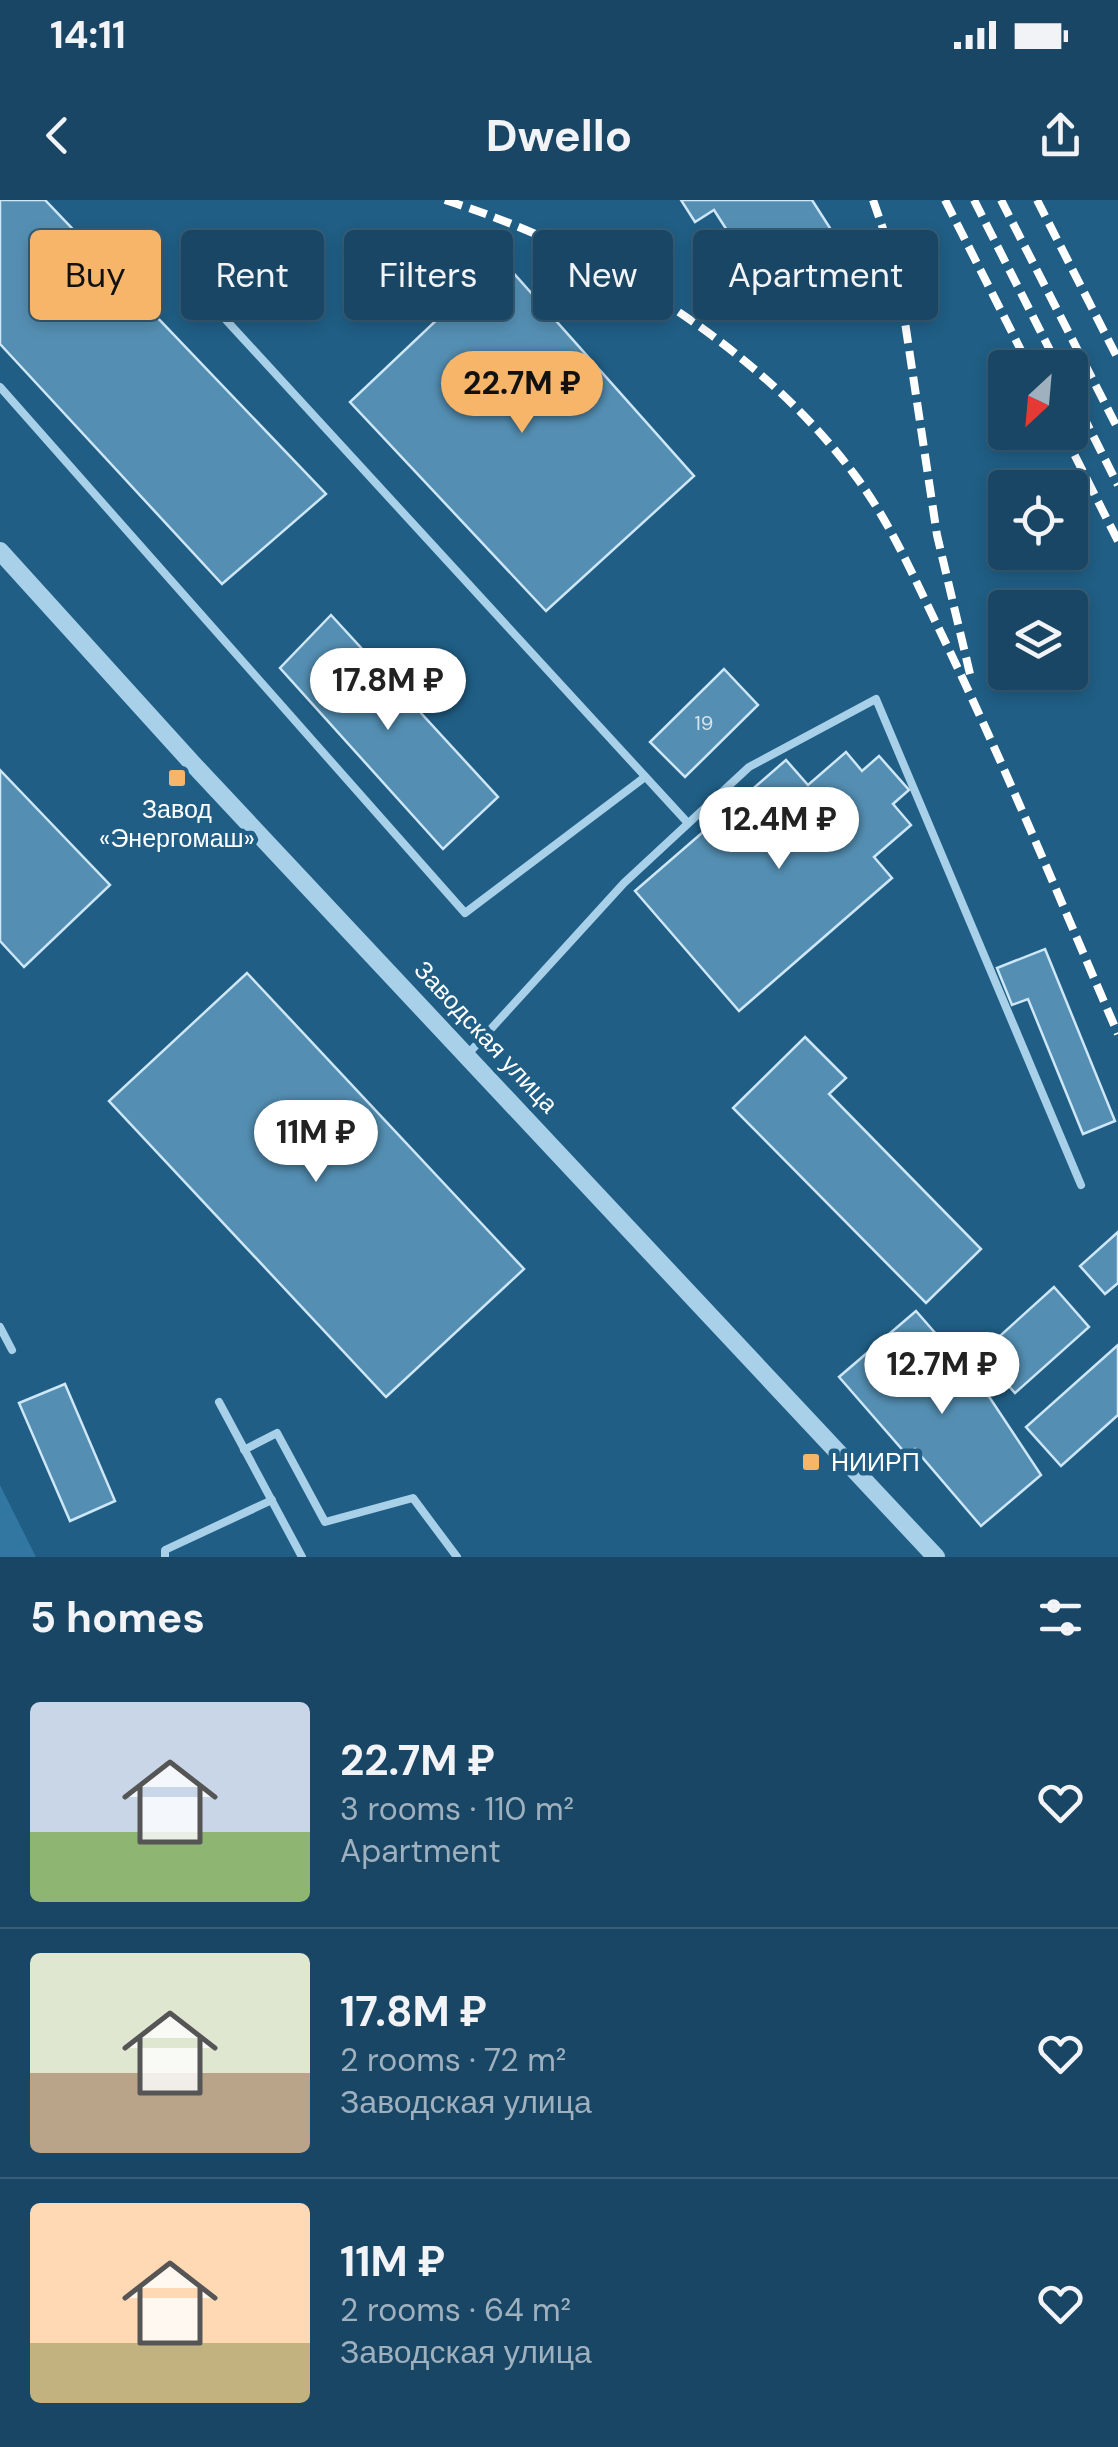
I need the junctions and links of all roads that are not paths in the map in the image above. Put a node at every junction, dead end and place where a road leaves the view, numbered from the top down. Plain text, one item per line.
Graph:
1 (226, 320) edge
2 (0, 386) edge
3 (0, 552) edge
4 (645, 776) junction
5 (687, 822) junction
6 (468, 1054) junction
7 (1080, 1185) dead end
8 (0, 1327) edge
9 (12, 1350) dead end
10 (219, 1402) dead end
11 (244, 1450) junction
12 (272, 1500) junction
13 (166, 1557) edge
14 (302, 1557) edge
15 (457, 1557) edge
16 (936, 1557) edge

1 - 4 lane
2 - 4 lane
3 - 6 street, Заводская улица
4 - 5 lane
5 - 6 lane
5 - 7 lane
6 - 16 street, Заводская улица
8 - 9 lane
10 - 11 lane
11 - 12 lane
11 - 15 lane
12 - 13 lane
12 - 14 lane

